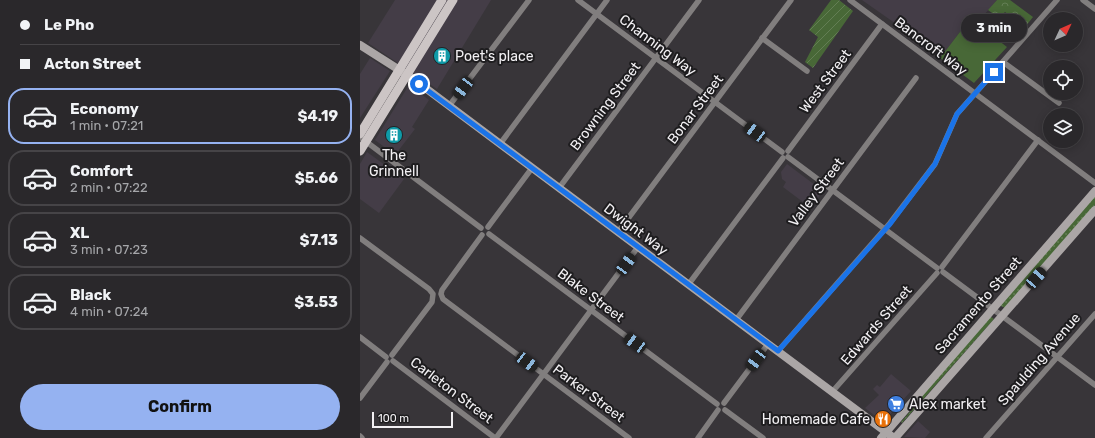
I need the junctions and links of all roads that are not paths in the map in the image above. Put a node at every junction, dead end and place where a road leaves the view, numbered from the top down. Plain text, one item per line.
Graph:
1 (442, 0) edge
2 (453, 0) edge
3 (529, 0) edge
4 (578, 0) edge
5 (607, 0) edge
6 (699, 0) edge
7 (791, 0) edge
8 (850, 0) edge
9 (1056, 0) edge
10 (1083, 0) edge
11 (1095, 9) edge
12 (597, 14) junction
13 (882, 24) junction
14 (762, 38) junction
15 (360, 45) edge
16 (656, 58) junction
17 (1003, 62) junction
18 (807, 71) dead end
19 (403, 72) junction
20 (916, 78) dead end
21 (975, 93) junction
22 (715, 102) junction
23 (1058, 103) dead end
24 (449, 106) junction
25 (362, 138) edge
26 (1038, 140) junction
27 (500, 144) junction
28 (360, 151) edge
29 (785, 155) junction
30 (532, 168) junction
31 (1095, 183) edge
32 (559, 188) junction
33 (833, 190) junction
34 (1095, 191) edge
35 (1095, 210) edge
36 (485, 228) junction
37 (885, 229) junction
38 (618, 232) junction
39 (486, 234) junction
40 (360, 238) edge
41 (638, 247) junction
42 (940, 270) junction
43 (688, 285) junction
44 (992, 309) junction
45 (591, 311) junction
46 (1095, 314) edge
47 (1002, 316) junction
48 (736, 320) junction
49 (360, 337) edge
50 (768, 344) junction
51 (778, 351) junction
52 (1057, 357) junction
53 (390, 359) junction
54 (544, 374) junction
55 (1095, 385) edge
56 (832, 392) junction
57 (360, 398) edge
58 (724, 403) junction
59 (718, 407) junction
60 (725, 410) junction
61 (883, 435) edge
62 (496, 438) edge
63 (629, 438) edge
64 (698, 438) edge
65 (763, 438) edge
66 (894, 438) edge
67 (986, 438) edge

1 - 19 main road
2 - 19 main road
3 - 24 street
4 - 12 street, Channing Way
5 - 12 street
6 - 16 street, Browning Street
7 - 14 street, Bonar Street
8 - 13 street, Bancroft Way
9 - 17 street
10 - 11 street
12 - 16 street, Channing Way
12 - 27 street
13 - 21 street, Bancroft Way
13 - 29 street, West Street
14 - 18 street
14 - 22 street, Bonar Street
15 - 19 street, Dwight Way
16 - 22 street, Channing Way
16 - 32 street, Browning Street
17 - 21 street
17 - 23 street
19 - 24 street, Dwight Way
19 - 25 main road
20 - 33 street, Valley Street
21 - 26 street, Bancroft Way
21 - 37 street
22 - 29 street, Channing Way
22 - 38 street, Bonar Street
24 - 27 street, Dwight Way
25 - 28 main road
25 - 36 street
26 - 31 street, Bancroft Way
26 - 42 street, Edwards Street
27 - 30 street, Dwight Way
29 - 33 street, Channing Way
29 - 43 street, West Street
30 - 32 street, Dwight Way
30 - 36 street
32 - 38 street, Dwight Way
33 - 37 street, Channing Way
33 - 48 street, Valley Street
34 - 44 street, Sacramento Street
35 - 47 street, Sacramento Street
36 - 39 street
37 - 42 street, Channing Way
37 - 51 street
38 - 41 street, Dwight Way
39 - 45 street, Blake Street
39 - 54 street, Parker Street
40 - 53 street
41 - 43 street, Dwight Way
41 - 45 street
42 - 44 street, Channing Way
42 - 56 street, Edwards Street
43 - 48 street, Dwight Way
44 - 47 street, Channing Way
44 - 61 street, Sacramento Street
45 - 54 street
45 - 59 street, Blake Street
46 - 52 street, Spaulding Avenue
47 - 52 street, Channing Way
47 - 66 street, Sacramento Street
48 - 50 street, Dwight Way
49 - 53 street, Carleton Street
50 - 51 street, Dwight Way
50 - 58 street
51 - 56 street, Dwight Way
52 - 55 street, Channing Way
52 - 67 street, Spaulding Avenue
53 - 57 street
53 - 62 street, Carleton Street
54 - 62 street
54 - 63 street, Parker Street
56 - 61 street, Dwight Way
58 - 59 street
58 - 60 street
59 - 60 street
59 - 64 street
60 - 65 street
61 - 66 street, Dwight Way

